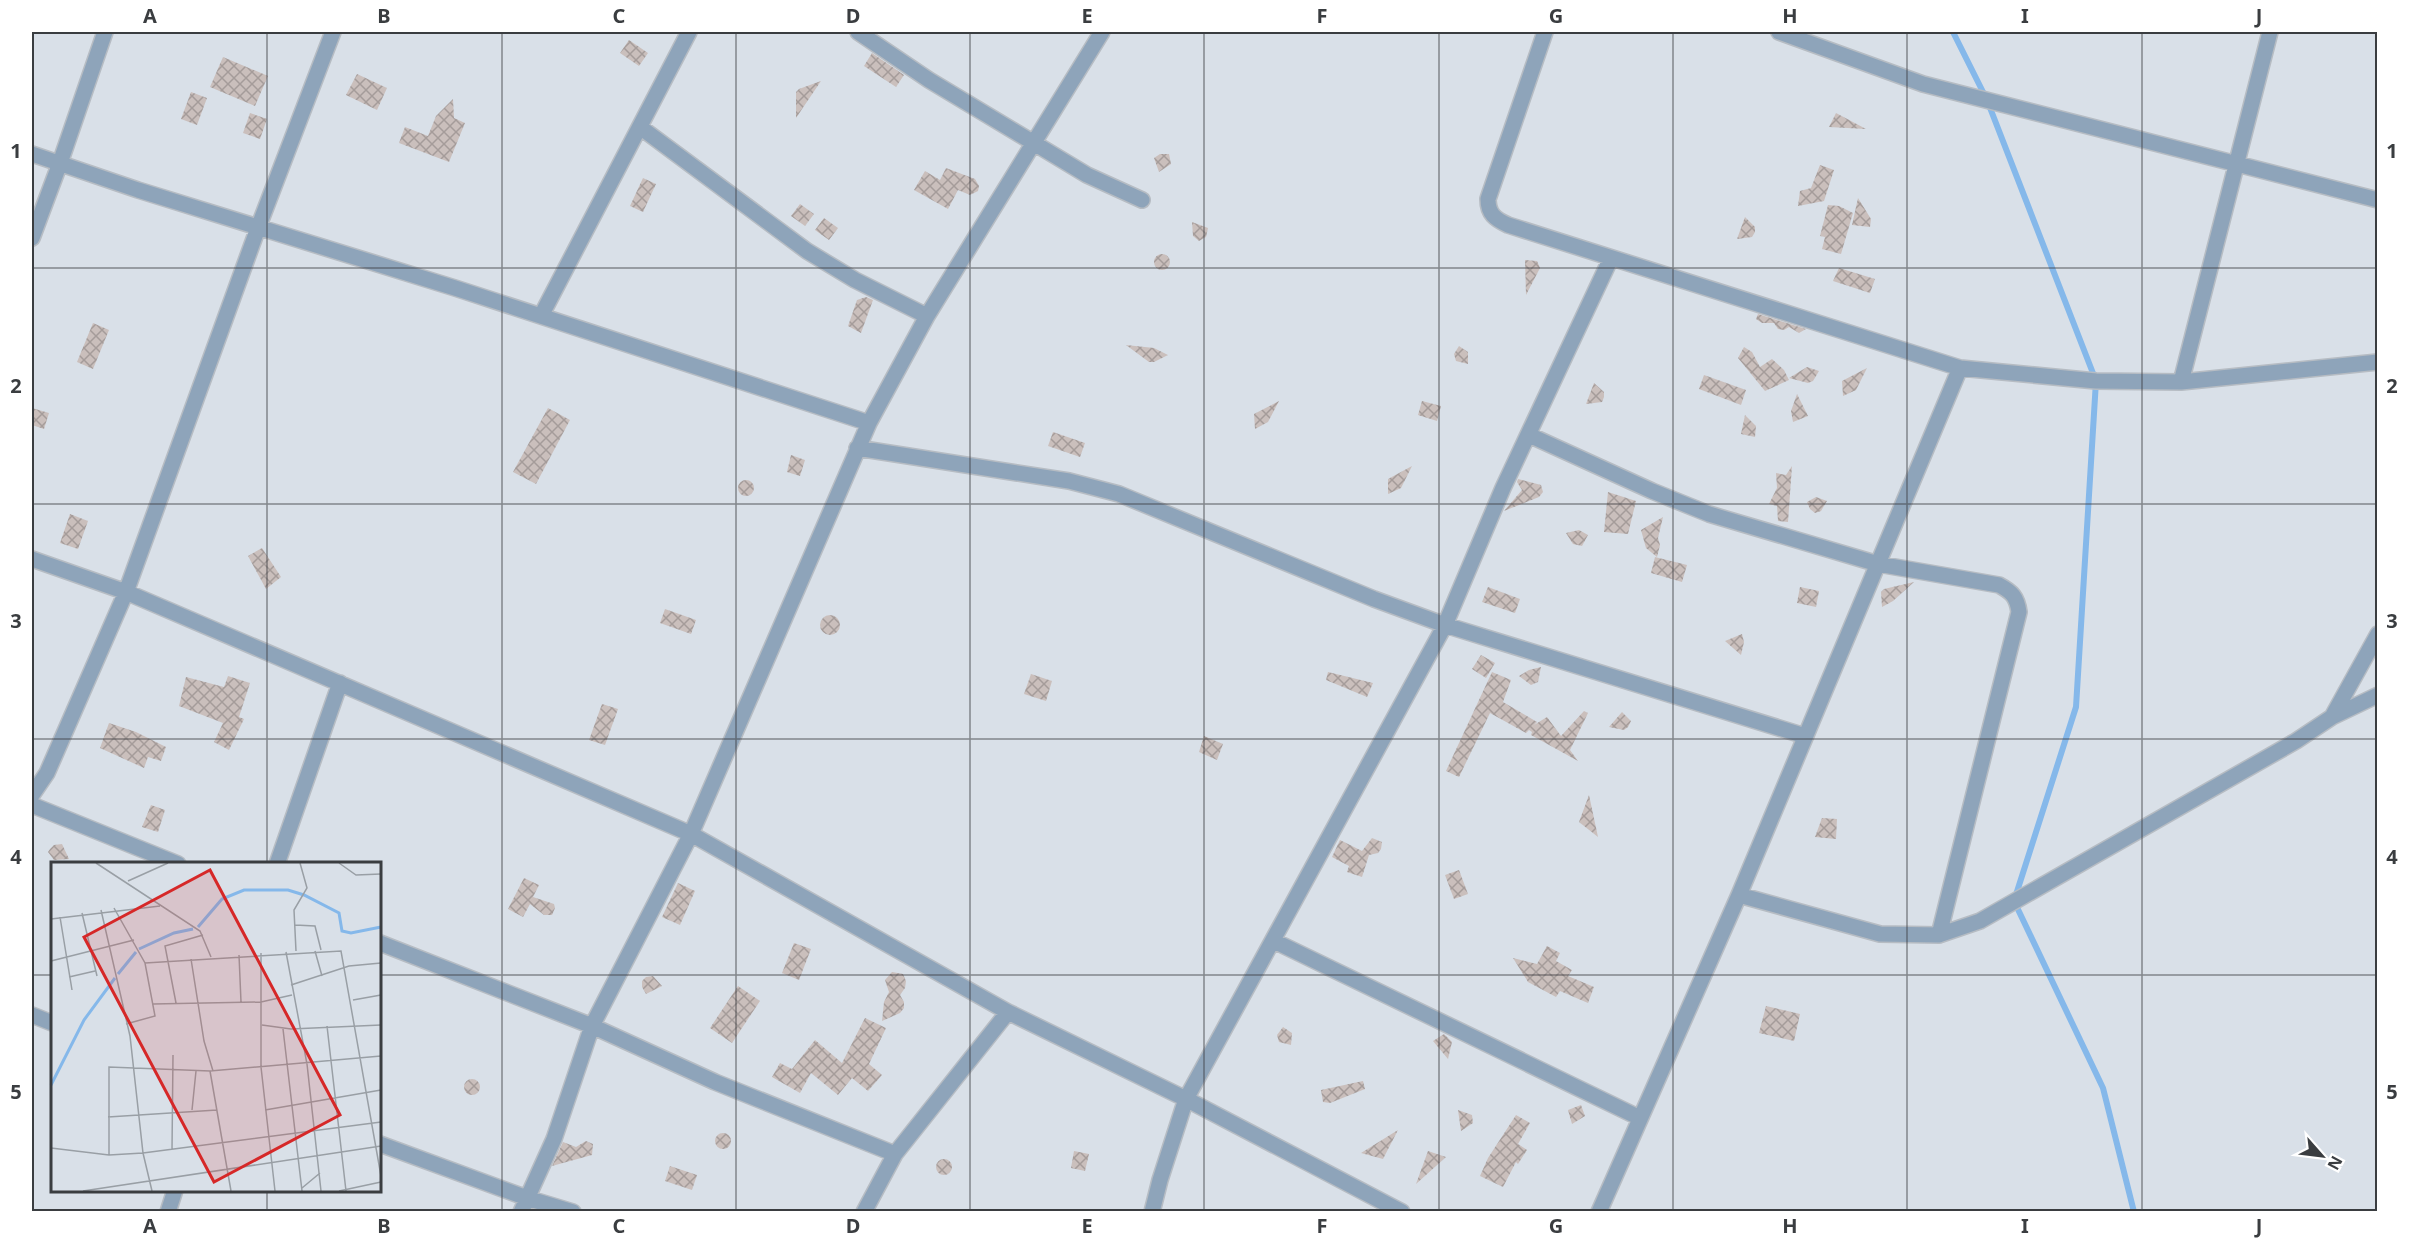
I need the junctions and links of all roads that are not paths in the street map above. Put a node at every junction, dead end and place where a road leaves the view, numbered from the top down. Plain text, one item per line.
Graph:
1 (105, 32) edge
2 (333, 32) edge
3 (689, 32) edge
4 (858, 32) edge
5 (1102, 32) edge
6 (1545, 32) edge
7 (1779, 32) edge
8 (2270, 32) edge
9 (640, 127) junction
10 (1034, 143) junction
11 (32, 154) edge
12 (60, 163) junction
13 (2235, 164) junction
14 (1142, 200) dead end
15 (2378, 200) edge
16 (258, 228) junction
17 (32, 238) edge
18 (1611, 258) junction
19 (541, 316) junction
20 (927, 316) junction
21 (2378, 362) edge
22 (1960, 368) junction
23 (2181, 382) junction
24 (869, 423) junction
25 (1529, 435) junction
26 (857, 448) junction
27 (32, 559) edge
28 (1878, 564) junction
29 (126, 592) junction
30 (1445, 625) junction
31 (2378, 634) edge
32 (340, 683) junction
33 (2378, 695) edge
34 (2332, 717) junction
35 (1805, 736) junction
36 (32, 795) edge
37 (32, 805) edge
38 (691, 834) junction
39 (173, 862) edge
40 (278, 862) edge
41 (1739, 895) junction
42 (1939, 935) junction
43 (1274, 941) junction
44 (381, 943) edge
45 (1008, 1012) junction
46 (32, 1015) edge
47 (51, 1023) edge
48 (592, 1026) junction
49 (1186, 1099) junction
50 (1640, 1118) junction
51 (381, 1144) edge
52 (895, 1154) junction
53 (175, 1192) edge
54 (524, 1205) edge
55 (168, 1212) edge
56 (573, 1212) edge
57 (864, 1212) edge
58 (1152, 1212) edge
59 (1402, 1212) edge
60 (1599, 1212) edge

1 - 12 street
2 - 16 street
3 - 9 street
4 - 10 street
5 - 10 street
6 - 18 street
7 - 13 street
8 - 13 street
9 - 19 street
9 - 20 street
10 - 14 street
10 - 20 street
11 - 12 street
12 - 16 street
12 - 17 street
13 - 15 street
13 - 23 street
16 - 19 street
16 - 29 street
18 - 22 street
18 - 25 street
19 - 24 street
20 - 24 street
21 - 23 street
22 - 23 street
22 - 28 street
24 - 26 street
25 - 28 street
25 - 30 street
26 - 30 street
26 - 38 street
27 - 29 street
28 - 35 street
28 - 42 street
29 - 32 street
29 - 36 street
30 - 35 street
30 - 43 street
31 - 34 street
32 - 38 street
32 - 40 street
33 - 34 street
34 - 42 street
35 - 41 street
37 - 39 street
38 - 45 street
38 - 48 street
41 - 42 street
41 - 50 street
43 - 49 street
43 - 50 street
44 - 48 street
45 - 49 street
45 - 52 street
46 - 47 street
48 - 52 street
48 - 54 street
49 - 58 street
49 - 59 street
50 - 60 street
51 - 54 street
52 - 57 street
53 - 55 street
54 - 56 street

